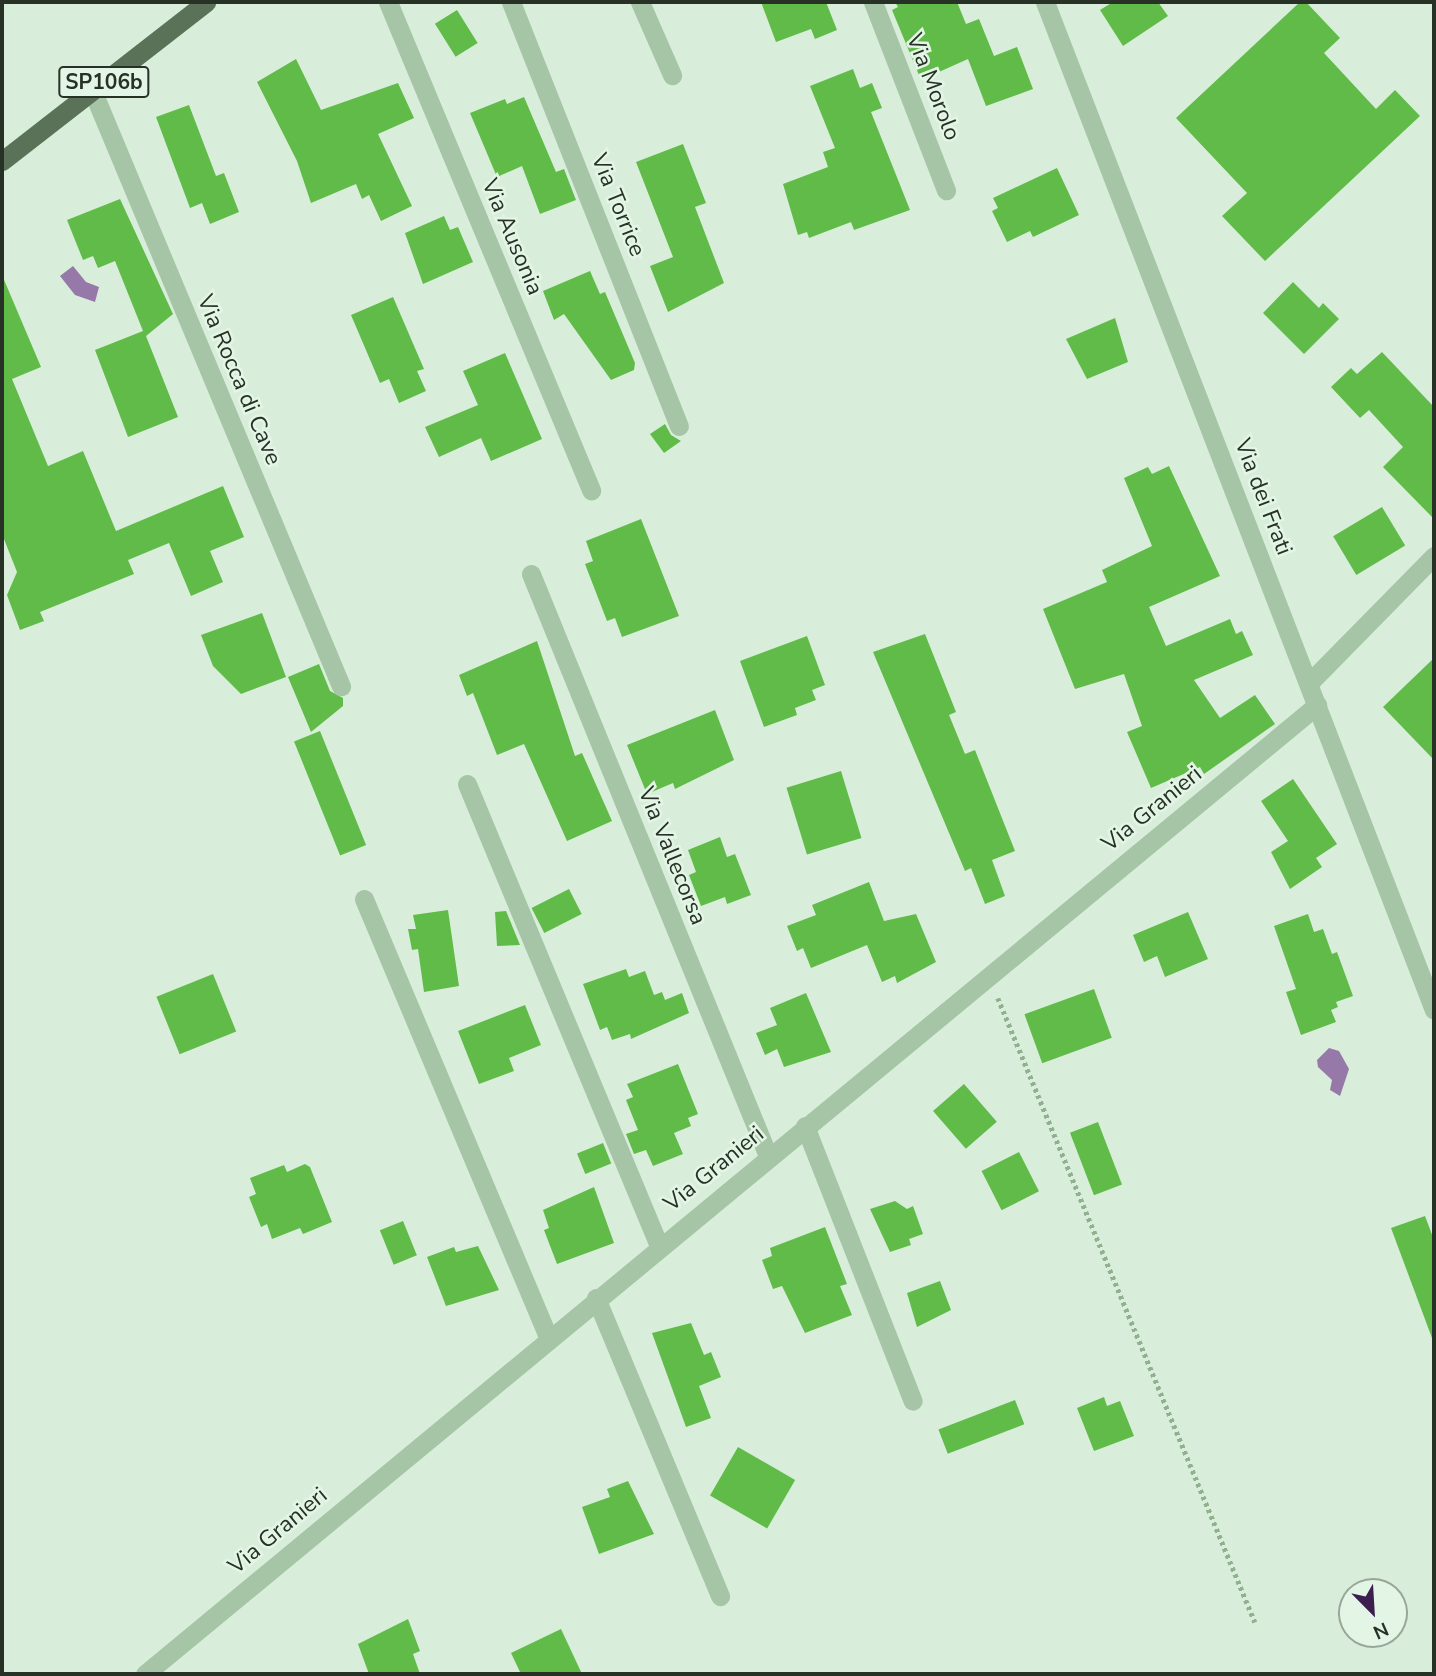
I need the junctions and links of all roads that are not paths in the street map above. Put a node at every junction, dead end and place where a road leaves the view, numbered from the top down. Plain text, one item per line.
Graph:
1 (205, 2) edge
2 (388, 2) edge
3 (511, 2) edge
4 (640, 2) edge
5 (873, 2) edge
6 (1045, 2) edge
7 (672, 75) dead end
8 (93, 92) junction
9 (2, 161) edge
10 (946, 190) dead end
11 (679, 426) dead end
12 (592, 490) dead end
13 (1434, 556) edge
14 (531, 574) dead end
15 (1309, 683) junction
16 (341, 686) dead end
17 (1317, 705) junction
18 (467, 784) dead end
19 (364, 899) dead end
20 (1434, 1010) edge
21 (805, 1126) junction
22 (768, 1156) junction
23 (659, 1246) junction
24 (596, 1298) junction
25 (548, 1337) junction
26 (913, 1401) dead end
27 (720, 1595) dead end
28 (145, 1674) edge

1 - 8 main road, SP106b
2 - 12 street, Via Ausonia
3 - 11 street, Via Torrice
4 - 7 street
5 - 10 street, Via Morolo
6 - 15 street, Via dei Frati
8 - 9 main road, SP106b
8 - 16 street, Via Rocca di Cave
13 - 15 street
14 - 22 street, Via Vallecorsa
15 - 17 street, Via dei Frati
17 - 20 street, Via dei Frati
17 - 21 street, Via Granieri
18 - 23 street
19 - 25 street
21 - 22 street, Via Granieri
21 - 26 street
22 - 23 street, Via Granieri
23 - 24 street, Via Granieri
24 - 25 street, Via Granieri
24 - 27 street
25 - 28 street, Via Granieri

